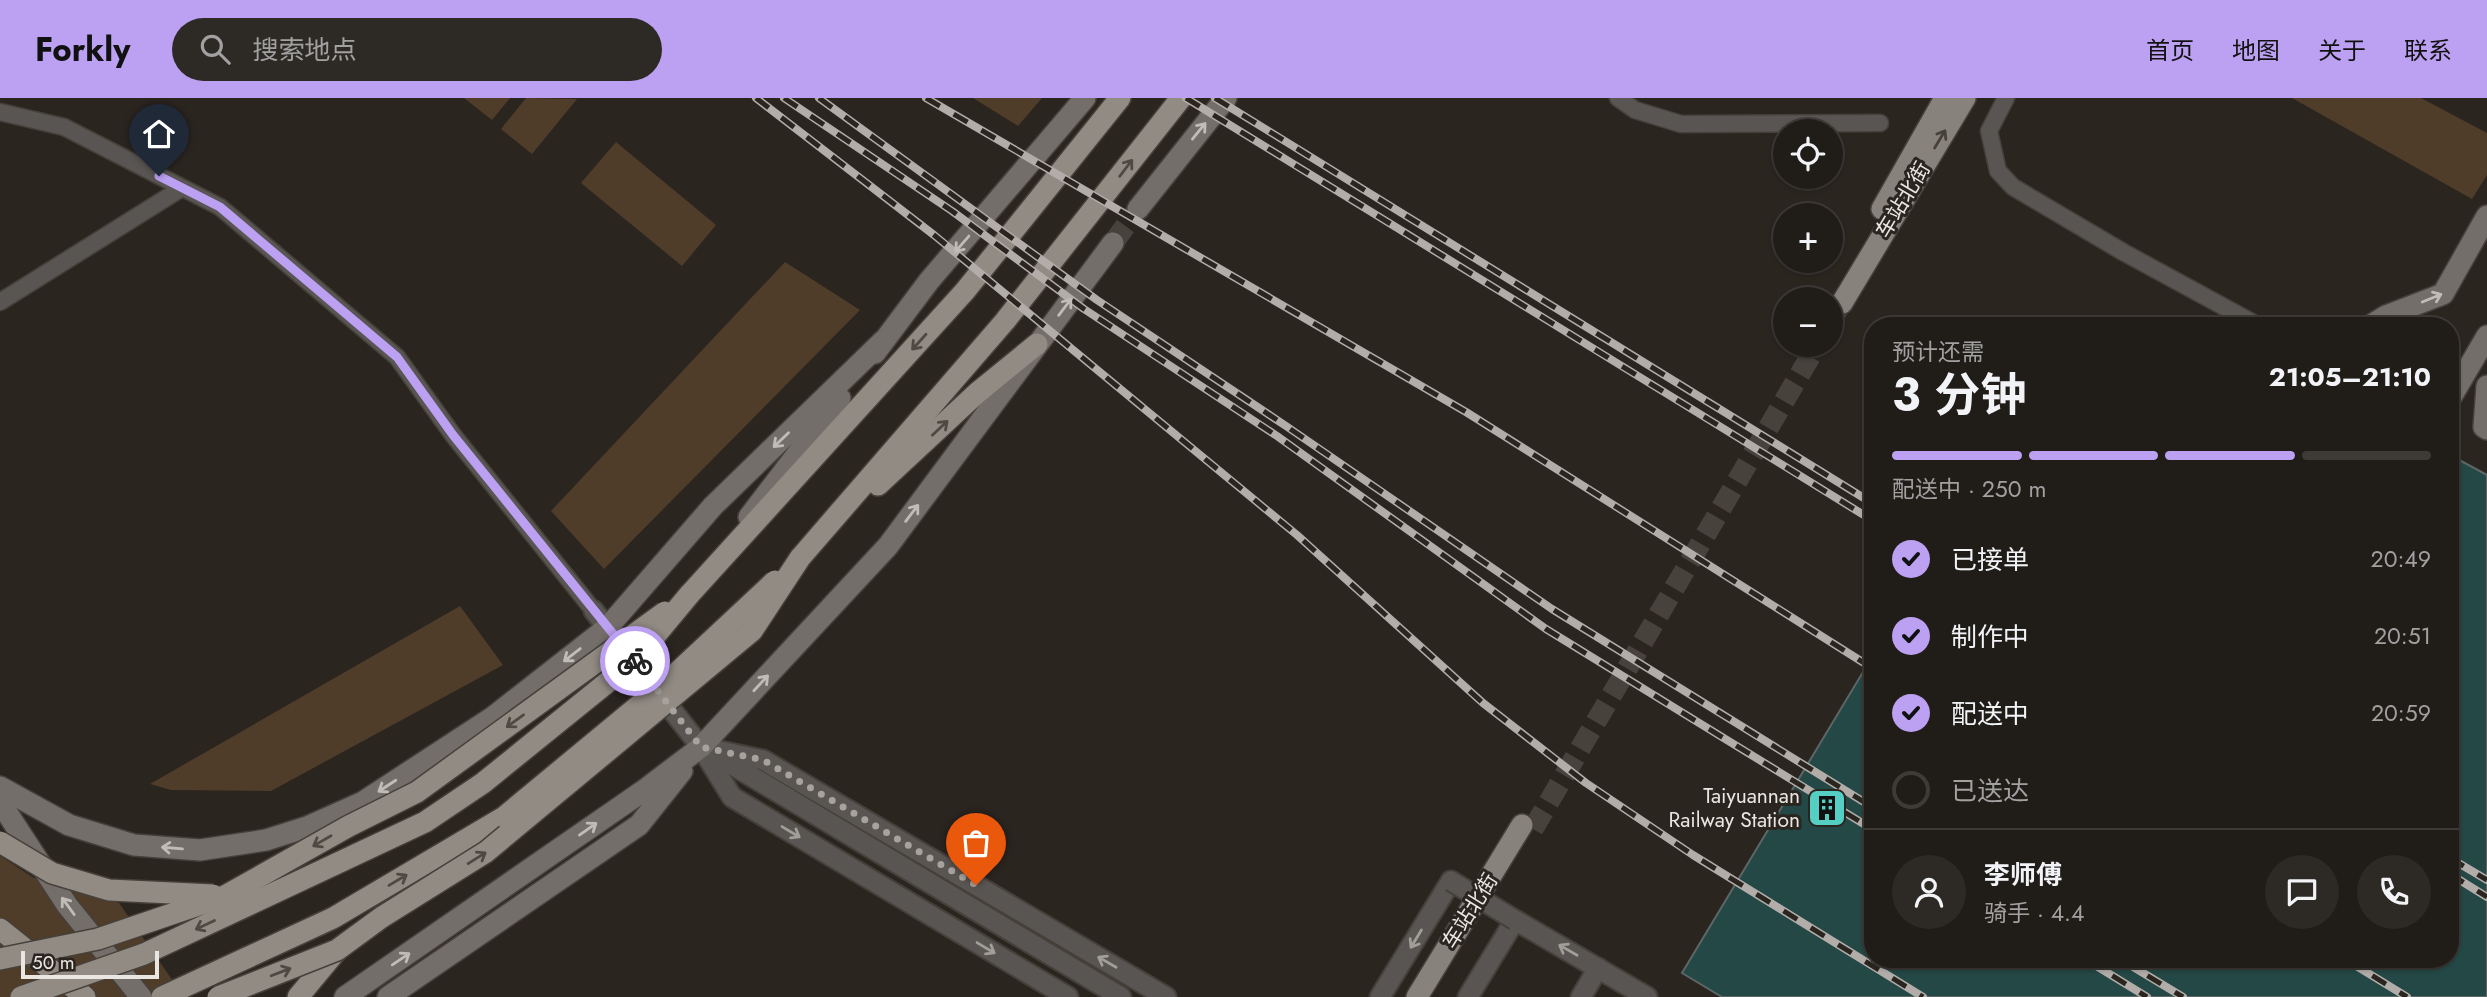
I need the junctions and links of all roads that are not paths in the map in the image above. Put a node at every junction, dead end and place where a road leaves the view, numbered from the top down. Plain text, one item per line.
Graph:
1 (1085, 98) edge
2 (1120, 98) edge
3 (1181, 98) edge
4 (1226, 98) edge
5 (1618, 98) edge
6 (1945, 98) edge
7 (1965, 98) edge
8 (2006, 98) edge
9 (0, 112) edge
10 (1880, 123) dead end
11 (182, 188) junction
12 (1138, 209) tunnel mouth
13 (2487, 216) edge
14 (1113, 243) tunnel mouth
15 (0, 302) edge
16 (2242, 317) edge
17 (2384, 317) edge
18 (2487, 336) edge
19 (883, 341) junction
20 (1037, 344) junction
21 (2459, 384) edge
22 (2487, 386) edge
23 (2487, 429) edge
24 (800, 558) junction
25 (689, 595) junction
26 (601, 619) junction
27 (701, 747) junction
28 (0, 788) edge
29 (0, 802) edge
30 (0, 842) edge
31 (855, 842) junction
32 (225, 896) junction
33 (1522, 924) junction
34 (0, 929) edge
35 (337, 950) junction
36 (0, 959) edge
37 (1598, 968) junction
38 (21, 997) edge
39 (85, 997) edge
40 (141, 997) edge
41 (162, 997) edge
42 (218, 997) edge
43 (298, 997) edge
44 (345, 997) edge
45 (388, 997) edge
46 (1068, 997) edge
47 (1104, 997) edge
48 (1121, 997) edge
49 (1166, 997) edge
50 (1381, 997) edge
51 (1417, 997) edge
52 (1433, 997) edge
53 (1468, 997) edge
54 (1581, 997) edge
55 (1647, 997) edge

1 -> 19 main road
2 -> 25 highway
24 -> 3 highway
12 -> 4 main road
5 - 10 street
6 -> 7 main road, 车站北街
8 - 16 street
9 - 11 street
11 - 15 street
11 - 26 street
17 -> 13 main road
20 -> 14 main road
18 - 21 main road
19 - 25 main road
19 -> 26 main road
24 -> 20 highway
27 -> 20 main road
22 - 23 main road
35 -> 24 highway, bridge
41 -> 24 highway, bridge
25 -> 32 highway, bridge
25 -> 38 highway, bridge
26 - 27 street
26 -> 28 main road
27 - 31 street
44 -> 27 main road
27 - 45 main road
27 -> 46 street
49 -> 27 street
40 -> 29 main road
30 - 32 highway, bridge
31 - 47 street
31 - 48 street
32 - 36 highway, bridge
37 -> 33 street
33 -> 50 street, bridge
33 - 53 street
34 - 39 highway
42 -> 35 highway, bridge
35 - 43 highway
37 - 54 street
37 - 55 street
51 - 52 main road, 车站北街

